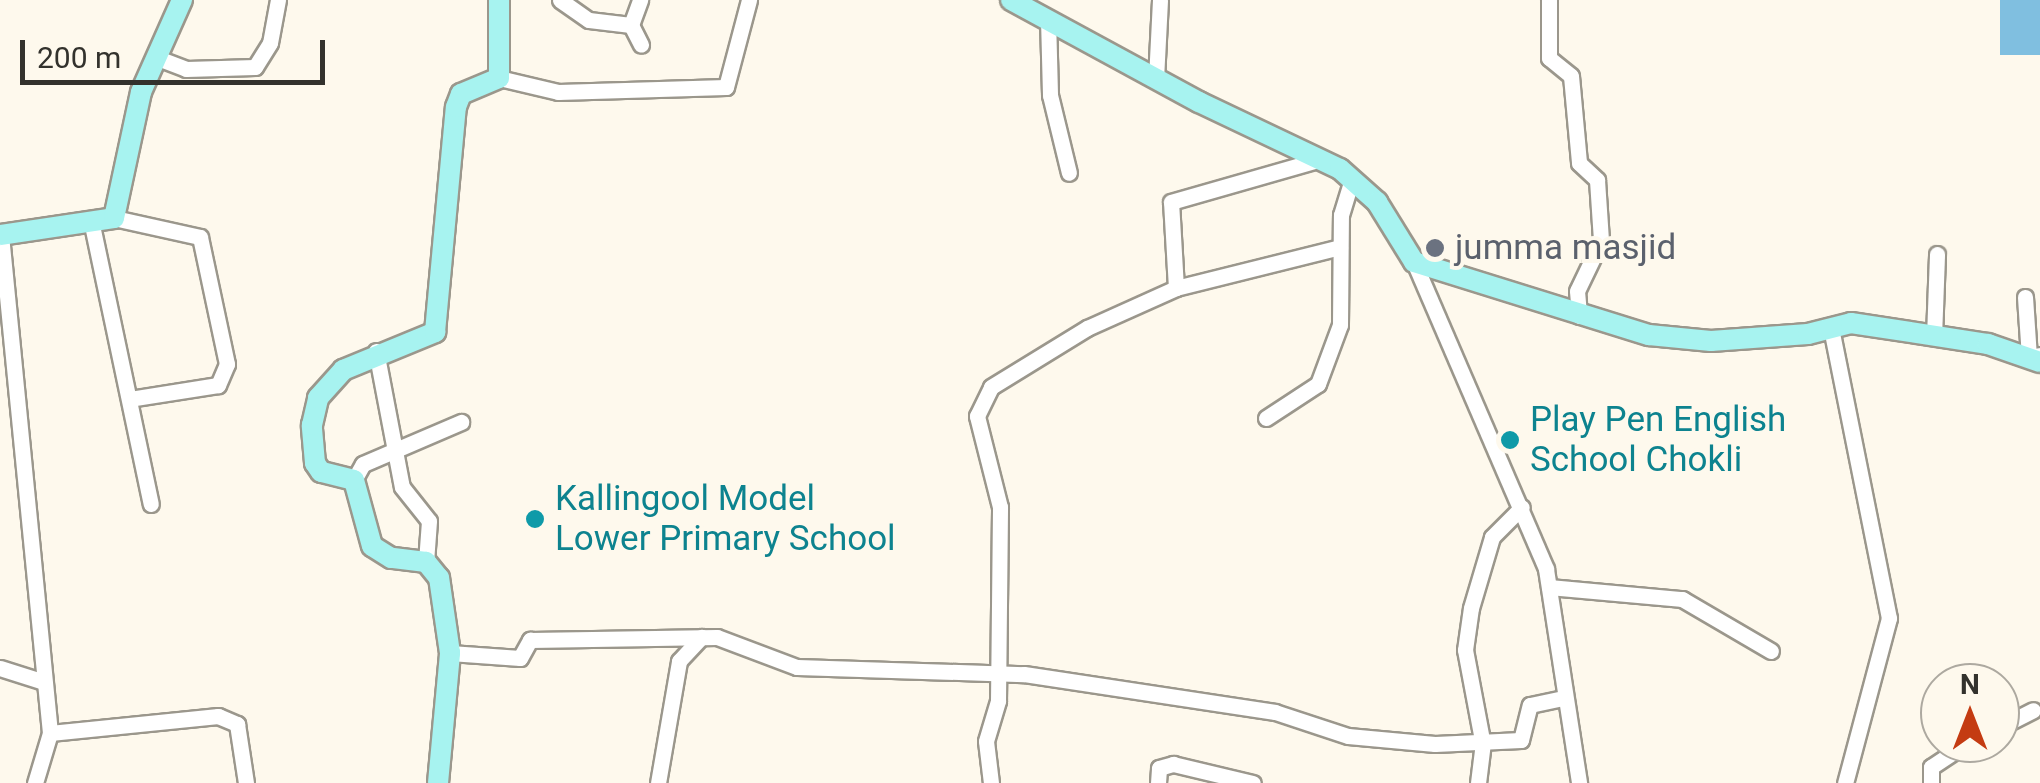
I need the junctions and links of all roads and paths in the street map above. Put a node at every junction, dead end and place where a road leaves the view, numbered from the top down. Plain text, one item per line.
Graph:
1 (182, 0) edge
2 (278, 0) edge
3 (499, 0) edge
4 (560, 0) edge
5 (640, 0) edge
6 (749, 0) edge
7 (1011, 0) edge
8 (1160, 0) edge
9 (1550, 0) edge
10 (1048, 18) junction
11 (631, 25) junction
12 (641, 45) dead end
13 (155, 58) junction
14 (500, 78) junction
15 (1156, 79) junction
16 (1320, 160) junction
17 (1069, 173) dead end
18 (1352, 179) junction
19 (114, 218) junction
20 (92, 225) junction
21 (0, 235) edge
22 (1340, 247) junction
23 (1937, 254) dead end
24 (1414, 262) junction
25 (1176, 288) junction
26 (2025, 297) dead end
27 (1579, 316) junction
28 (1831, 328) junction
29 (1934, 337) junction
30 (376, 351) junction
31 (2036, 358) edge
32 (226, 370) junction
33 (223, 398) dead end
34 (130, 399) junction
35 (1266, 418) dead end
36 (462, 422) dead end
37 (395, 450) junction
38 (354, 480) junction
39 (152, 504) dead end
40 (1522, 507) junction
41 (426, 562) junction
42 (1549, 587) junction
43 (700, 637) junction
44 (1771, 651) dead end
45 (450, 653) junction
46 (0, 668) edge
47 (998, 673) junction
48 (41, 681) junction
49 (1564, 698) junction
50 (2033, 710) dead end
51 (2020, 717) edge
52 (50, 734) junction
53 (1483, 745) junction
54 (35, 783) edge
55 (246, 783) edge
56 (438, 783) edge
57 (658, 783) edge
58 (992, 783) edge
59 (1158, 783) edge
60 (1254, 783) edge
61 (1478, 783) edge
62 (1579, 783) edge
63 (1845, 783) edge

1 - 13 main road
2 - 13 street
3 - 14 main road
4 - 11 street
5 - 11 street
6 - 14 street
7 - 10 main road
8 - 15 street
9 - 27 street
10 - 15 main road
10 - 17 street
11 - 12 street
13 - 19 main road
14 - 30 main road
15 - 16 main road
16 - 18 main road
16 - 25 street
18 - 22 street
18 - 24 main road
19 - 20 main road
19 - 32 street
20 - 21 main road
20 - 34 street
21 - 48 street
22 - 25 street
22 - 35 street
23 - 29 street
24 - 27 main road
24 - 40 street
25 - 47 street
26 - 31 street
27 - 28 main road
28 - 29 main road
28 - 63 street
29 - 31 main road
30 - 37 street
30 - 38 main road
32 - 33 street
32 - 34 street
34 - 39 street
36 - 37 street
37 - 38 street
37 - 41 street
38 - 41 main road
40 - 42 street
40 - 53 street
41 - 45 main road
42 - 44 street
42 - 49 street
43 - 45 street
43 - 47 street
43 - 57 street
45 - 56 main road
46 - 48 street
47 - 53 street
47 - 58 street
48 - 52 street
49 - 53 street
49 - 62 street
50 - 51 street
52 - 54 street
52 - 55 street
53 - 61 street
59 - 60 street

